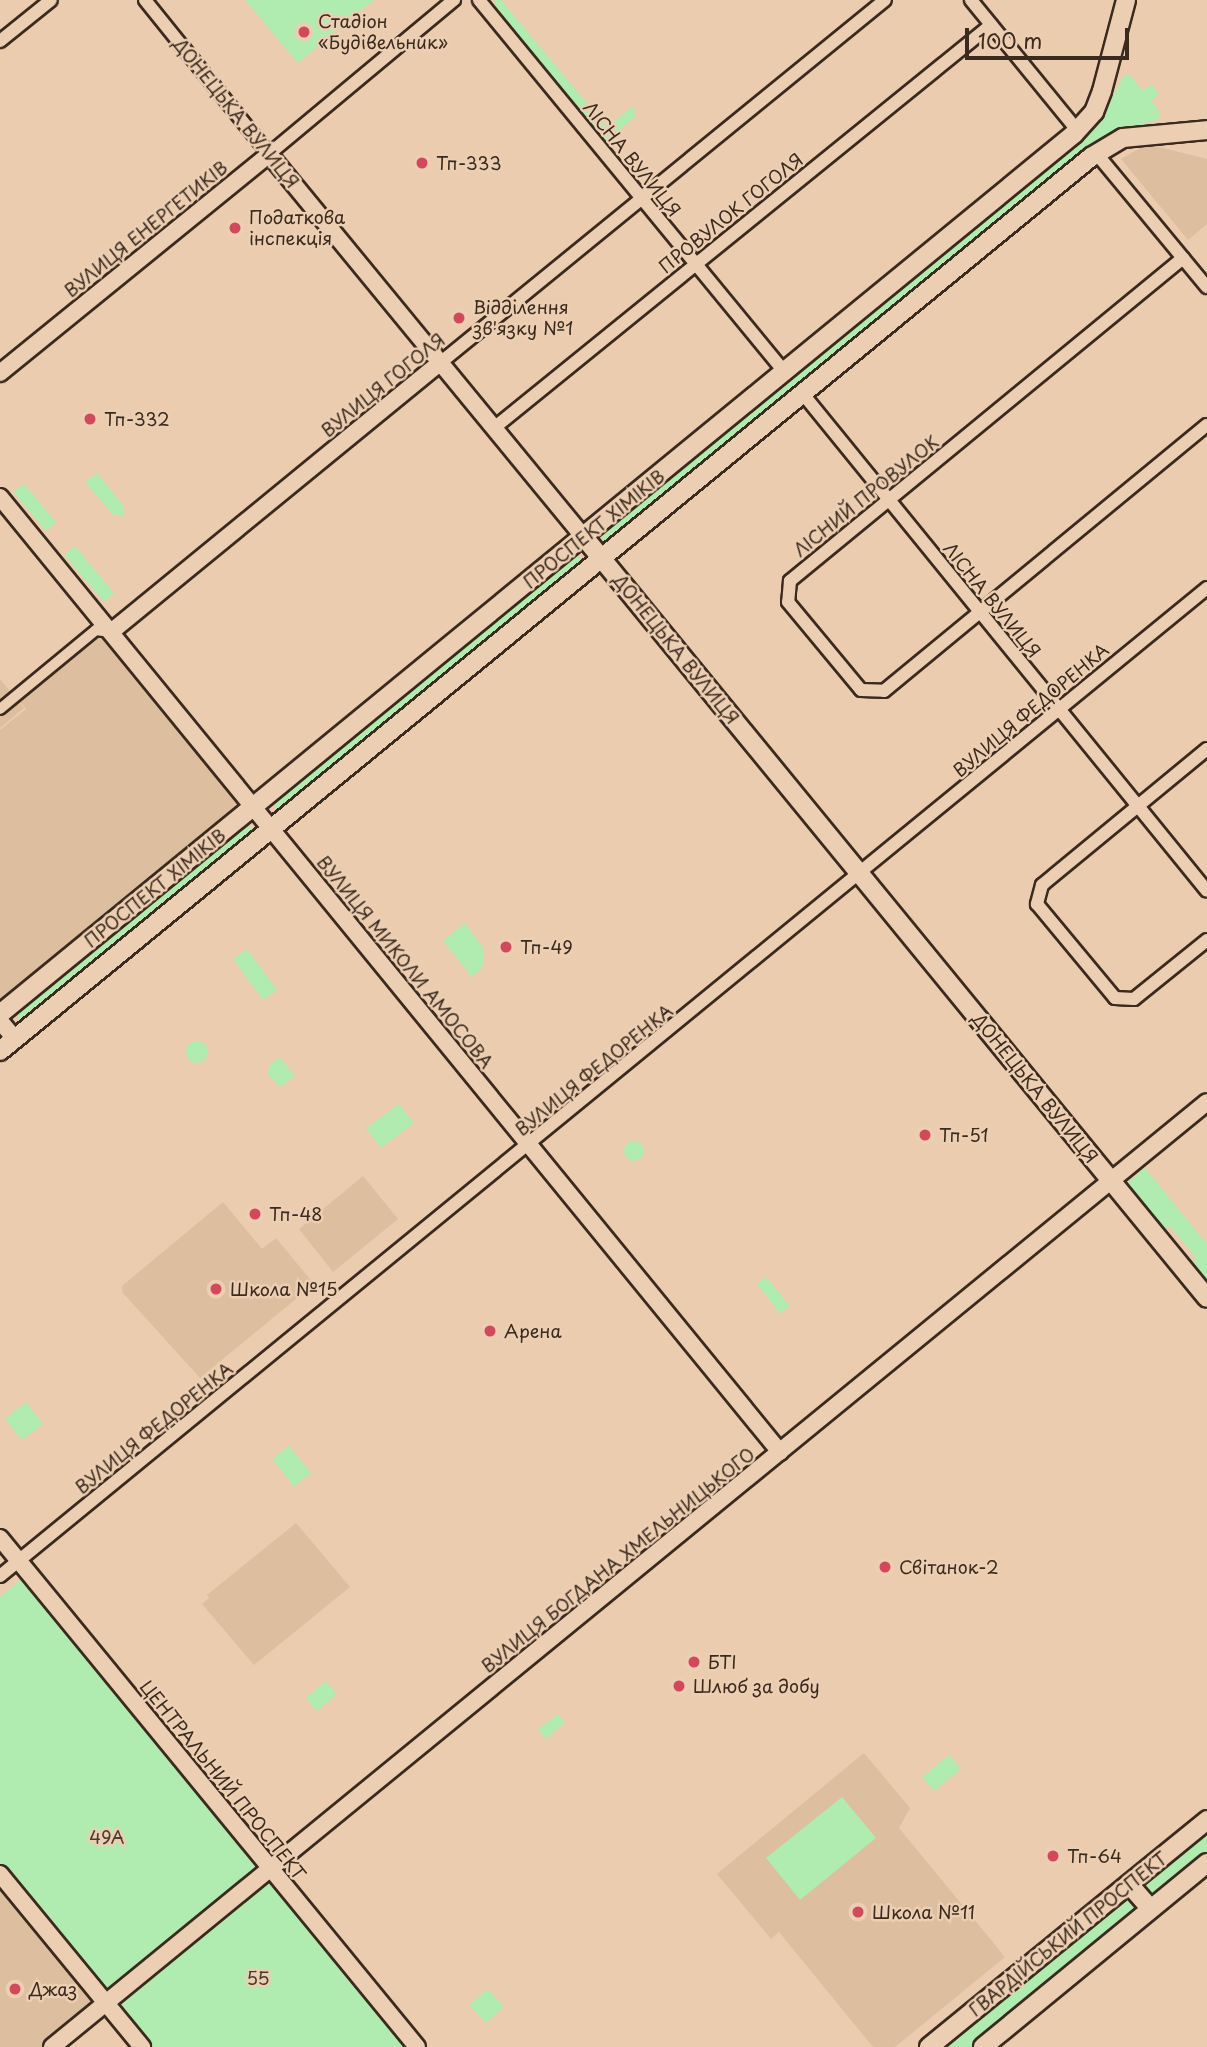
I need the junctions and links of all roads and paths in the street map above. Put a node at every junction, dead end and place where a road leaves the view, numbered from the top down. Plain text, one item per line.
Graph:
1 (51, 0) edge
2 (145, 0) edge
3 (479, 0) edge
4 (885, 0) edge
5 (971, 0) edge
6 (1126, 0) edge
7 (449, 4) edge
8 (991, 24) junction
9 (0, 41) edge
10 (1077, 130) junction
11 (1207, 131) edge
12 (269, 153) junction
13 (1096, 153) junction
14 (642, 199) junction
15 (1183, 258) junction
16 (696, 264) junction
17 (1207, 288) edge
18 (440, 363) junction
19 (0, 373) edge
20 (785, 373) junction
21 (803, 394) junction
22 (1207, 425) edge
23 (494, 428) junction
24 (0, 497) edge
25 (889, 500) junction
26 (584, 537) junction
27 (601, 558) junction
28 (1207, 588) edge
29 (979, 612) junction
30 (111, 632) junction
31 (0, 709) edge
32 (1058, 709) junction
33 (1207, 749) edge
34 (1136, 806) junction
35 (254, 807) junction
36 (271, 828) junction
37 (860, 875) junction
38 (1207, 891) edge
39 (1207, 940) edge
40 (0, 1014) edge
41 (0, 1021) edge
42 (15, 1039) junction
43 (0, 1051) edge
44 (1207, 1102) edge
45 (529, 1145) junction
46 (1111, 1181) junction
47 (1207, 1298) edge
48 (780, 1452) junction
49 (0, 1538) edge
50 (19, 1561) junction
51 (0, 1576) edge
52 (1207, 1821) edge
53 (1207, 1863) edge
54 (271, 1869) junction
55 (0, 1874) edge
56 (1129, 1884) junction
57 (1151, 1909) junction
58 (106, 2003) junction
59 (52, 2047) edge
60 (142, 2047) edge
61 (417, 2047) edge
62 (929, 2047) edge
63 (983, 2047) edge

1 - 9 street
2 - 12 street, ДОНЕЦЬКА ВУЛИЦЯ
3 - 14 street, ЛІСНА ВУЛИЦЯ
4 - 14 street, ВУЛИЦЯ ГОГОЛЯ
5 - 8 street
6 - 10 main road, ПРОСПЕКТ ХІМІКІВ
7 - 12 street, ВУЛИЦЯ ЕНЕРГЕТИКІВ
8 - 10 street
8 - 16 street, ПРОВУЛОК ГОГОЛЯ
10 - 20 main road, ПРОСПЕКТ ХІМІКІВ
11 - 13 main road, ПРОСПЕКТ ХІМІКІВ
12 - 18 street, ДОНЕЦЬКА ВУЛИЦЯ
12 - 19 street, ВУЛИЦЯ ЕНЕРГЕТИКІВ
13 - 15 street
13 - 21 main road, ПРОСПЕКТ ХІМІКІВ
14 - 16 street, ЛІСНА ВУЛИЦЯ
14 - 18 street, ВУЛИЦЯ ГОГОЛЯ
15 - 17 street
15 - 25 street, ЛІСНИЙ ПРОВУЛОК
16 - 20 street, ЛІСНА ВУЛИЦЯ
16 - 23 street, ПРОВУЛОК ГОГОЛЯ
18 - 23 street, ДОНЕЦЬКА ВУЛИЦЯ
18 - 30 street, ВУЛИЦЯ ГОГОЛЯ
20 - 26 main road, ПРОСПЕКТ ХІМІКІВ
21 - 25 street, ЛІСНА ВУЛИЦЯ
21 - 27 main road, ПРОСПЕКТ ХІМІКІВ
22 - 29 street, ЛІСНИЙ ПРОВУЛОК
23 - 26 street, ДОНЕЦЬКА ВУЛИЦЯ
24 - 30 street, ВУЛИЦЯ МИКОЛИ АМОСОВА
25 - 29 street, ЛІСНА ВУЛИЦЯ
25 - 29 street, ЛІСНИЙ ПРОВУЛОК
26 - 27 main road, ДОНЕЦЬКА ВУЛИЦЯ
26 - 35 main road, ПРОСПЕКТ ХІМІКІВ
27 - 36 main road, ПРОСПЕКТ ХІМІКІВ
27 - 37 main road, ДОНЕЦЬКА ВУЛИЦЯ
28 - 32 street, ВУЛИЦЯ ФЕДОРЕНКА
29 - 32 street, ЛІСНА ВУЛИЦЯ
30 - 31 street, ВУЛИЦЯ ГОГОЛЯ
30 - 35 street, ВУЛИЦЯ МИКОЛИ АМОСОВА
32 - 34 street, ЛІСНА ВУЛИЦЯ
32 - 37 street, ВУЛИЦЯ ФЕДОРЕНКА
33 - 34 street
34 - 38 street, ЛІСНА ВУЛИЦЯ
34 - 39 street
35 - 36 street, ВУЛИЦЯ МИКОЛИ АМОСОВА
35 - 40 main road, ПРОСПЕКТ ХІМІКІВ
36 - 42 main road, ПРОСПЕКТ ХІМІКІВ
36 - 45 street, ВУЛИЦЯ МИКОЛИ АМОСОВА
37 - 45 street, ВУЛИЦЯ ФЕДОРЕНКА
37 - 46 main road, ДОНЕЦЬКА ВУЛИЦЯ
41 - 42 street
42 - 43 main road, ПРОСПЕКТ ХІМІКІВ
44 - 46 street, ВУЛИЦЯ БОГДАНА ХМЕЛЬНИЦЬКОГО
45 - 48 street, ВУЛИЦЯ МИКОЛИ АМОСОВА
45 - 50 street, ВУЛИЦЯ ФЕДОРЕНКА
46 - 47 main road, ДОНЕЦЬКА ВУЛИЦЯ
46 - 48 street, ВУЛИЦЯ БОГДАНА ХМЕЛЬНИЦЬКОГО
48 - 54 street, ВУЛИЦЯ БОГДАНА ХМЕЛЬНИЦЬКОГО
49 - 50 street, ЦЕНТРАЛЬНИЙ ПРОСПЕКТ
50 - 51 street, ВУЛИЦЯ ФЕДОРЕНКА
50 - 54 street, ЦЕНТРАЛЬНИЙ ПРОСПЕКТ
52 - 56 main road, ГВАРДІЙСЬКИЙ ПРОСПЕКТ
53 - 57 main road, ГВАРДІЙСЬКИЙ ПРОСПЕКТ
54 - 58 street, ВУЛИЦЯ БОГДАНА ХМЕЛЬНИЦЬКОГО
54 - 61 street, ЦЕНТРАЛЬНИЙ ПРОСПЕКТ
55 - 58 street
56 - 57 main road
56 - 62 main road, ГВАРДІЙСЬКИЙ ПРОСПЕКТ
57 - 63 main road, ГВАРДІЙСЬКИЙ ПРОСПЕКТ
58 - 59 street, ВУЛИЦЯ БОГДАНА ХМЕЛЬНИЦЬКОГО
58 - 60 street

